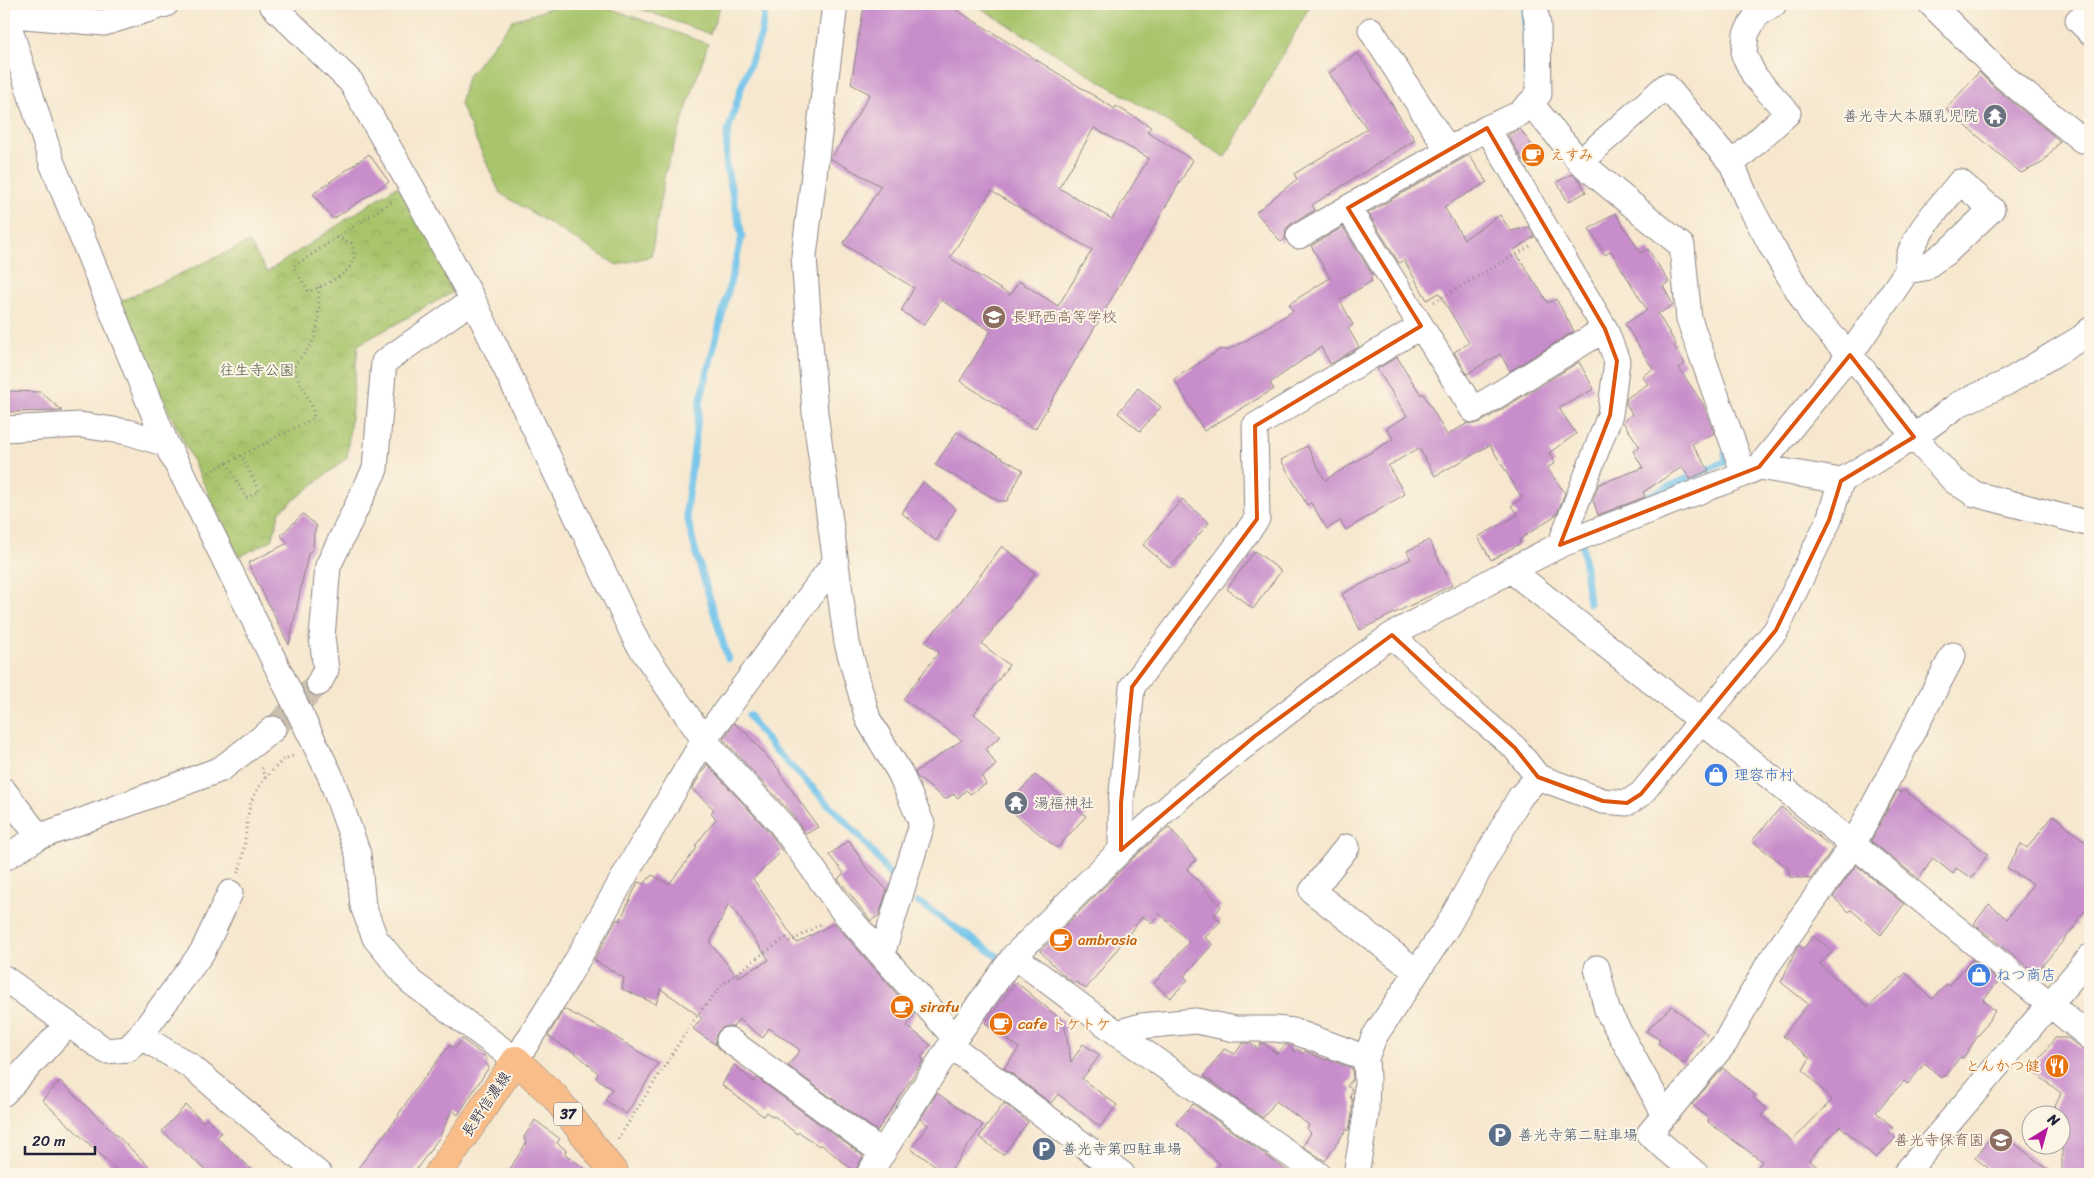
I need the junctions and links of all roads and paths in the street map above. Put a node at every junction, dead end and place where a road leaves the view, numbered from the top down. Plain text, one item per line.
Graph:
1 (166, 4) edge
2 (271, 4) edge
3 (835, 4) edge
4 (1534, 4) edge
5 (1774, 4) edge
6 (1931, 4) edge
7 (1371, 30) dead end
8 (1530, 103) junction
9 (1487, 128) junction
10 (2090, 134) edge
11 (1448, 150) junction
12 (1580, 162) junction
13 (1732, 164) junction
14 (412, 188) junction
15 (1348, 208) junction
16 (1549, 234) junction
17 (1298, 236) dead end
18 (337, 238) junction
19 (1907, 271) dead end
20 (319, 287) junction
21 (473, 300) junction
22 (1417, 320) junction
23 (1605, 329) junction
24 (2090, 330) edge
25 (1850, 355) junction
26 (4, 429) edge
27 (1914, 437) junction
28 (166, 444) junction
29 (242, 456) junction
30 (227, 463) junction
31 (1751, 470) junction
32 (1841, 481) junction
33 (188, 483) junction
34 (2090, 524) edge
35 (1560, 545) junction
36 (835, 562) junction
37 (1511, 570) junction
38 (1392, 635) junction
39 (1953, 655) dead end
40 (319, 683) tunnel mouth
41 (1700, 720) junction
42 (272, 729) tunnel mouth
43 (704, 740) junction
44 (317, 746) junction
45 (262, 769) dead end
46 (1538, 776) junction
47 (265, 778) junction
48 (4, 790) edge
49 (39, 836) junction
50 (1853, 845) junction
51 (1346, 847) dead end
52 (1121, 850) junction
53 (4, 858) edge
54 (230, 894) joint
55 (843, 911) junction
56 (882, 954) junction
57 (1014, 956) junction
58 (2090, 957) edge
59 (1597, 968) dead end
60 (1417, 972) junction
61 (4, 978) edge
62 (2050, 1006) junction
63 (68, 1024) junction
64 (1117, 1033) junction
65 (140, 1036) junction
66 (2090, 1037) edge
67 (729, 1040) dead end
68 (953, 1042) junction
69 (1366, 1058) junction
70 (516, 1060) junction
71 (4, 1093) edge
72 (1665, 1115) junction
73 (882, 1153) junction
74 (605, 1170) edge
75 (319, 1174) edge
76 (438, 1174) edge
77 (869, 1174) edge
78 (1122, 1174) edge
79 (1318, 1174) edge
80 (1356, 1174) edge
81 (1696, 1174) edge
82 (1905, 1174) edge

1 - 28 street
2 - 14 street
3 - 36 street
4 - 8 street
5 - 13 street
6 - 10 street
7 - 11 street
8 - 9 street
8 - 12 street
9 - 11 street
9 - 16 street
11 - 15 street
12 - 13 street
12 - 31 street
13 - 25 street
14 - 18 path
14 - 21 street
15 - 17 street
15 - 22 street
16 - 22 path
16 - 23 street
18 - 20 path
18 - 20 path
19 - 25 street
20 - 29 path
21 - 40 street
21 - 43 street
22 - 23 street
22 - 52 street
23 - 35 street
24 - 27 street
25 - 27 street
25 - 31 street
26 - 28 street
27 - 32 street
27 - 34 street
28 - 33 street
29 - 30 path
29 - 30 path
30 - 33 path
31 - 32 street
31 - 35 street
32 - 41 street
33 - 44 street
35 - 37 street
36 - 43 street
36 - 56 street
37 - 38 street
37 - 41 street
38 - 46 street
38 - 52 street
39 - 50 street
41 - 46 street
41 - 50 street
42 - 49 street
43 - 55 street
43 - 70 street
44 - 47 path
44 - 70 street
45 - 47 path
46 - 60 street
47 - 54 path
48 - 49 street
49 - 53 street
50 - 62 street
50 - 72 street
51 - 60 street
52 - 57 street
54 - 65 street
55 - 56 street
55 - 74 path
56 - 68 street
57 - 64 street
57 - 68 street
58 - 62 street
59 - 72 street
60 - 69 street
61 - 63 street
62 - 66 street
62 - 82 street
63 - 65 street
63 - 71 street
64 - 69 street
64 - 79 street
65 - 75 street
67 - 73 street
68 - 73 street
68 - 78 street
69 - 80 street
70 - 74 main road, 長野信濃線 / 37
70 - 76 main road, 長野信濃線
72 - 81 street
73 - 77 street

